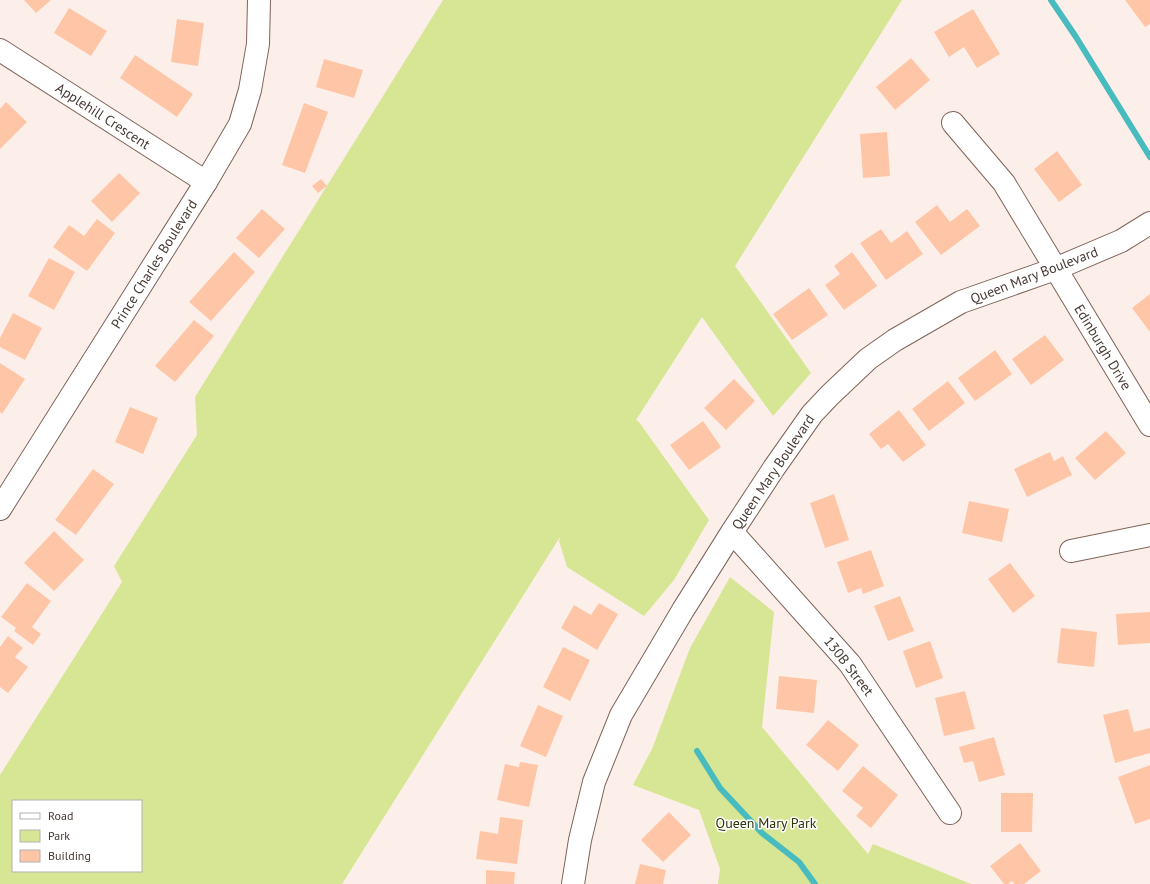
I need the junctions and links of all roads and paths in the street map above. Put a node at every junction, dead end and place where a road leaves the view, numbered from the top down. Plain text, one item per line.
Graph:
1 (259, 0) edge
2 (0, 50) edge
3 (953, 123) dead end
4 (206, 182) junction
5 (1150, 224) edge
6 (1055, 269) junction
7 (1150, 425) edge
8 (0, 509) edge
9 (732, 532) junction
10 (1150, 535) edge
11 (1071, 551) dead end
12 (950, 813) dead end
13 (573, 884) edge

1 - 4 street, Prince Charles Boulevard
2 - 4 street, Applehill Crescent
3 - 6 street, Edinburgh Drive
4 - 8 street, Prince Charles Boulevard
5 - 6 street, Queen Mary Boulevard
6 - 7 street, Edinburgh Drive
6 - 9 street, Queen Mary Boulevard
9 - 12 street, 130B Street
9 - 13 street, Queen Mary Boulevard
10 - 11 street

